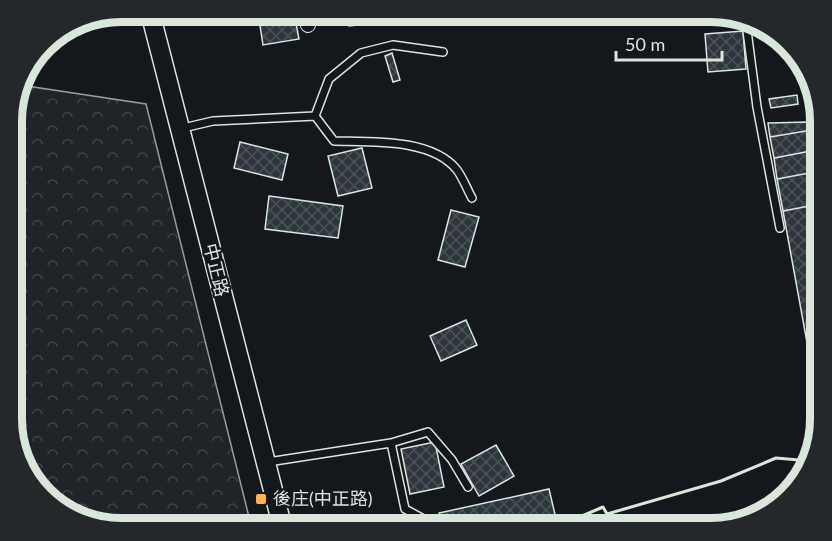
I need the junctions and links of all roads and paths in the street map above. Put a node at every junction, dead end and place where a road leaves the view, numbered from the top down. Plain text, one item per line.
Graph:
1 (153, 22) edge
2 (747, 30) edge
3 (443, 52) dead end
4 (315, 116) junction
5 (180, 129) junction
6 (472, 198) dead end
7 (780, 228) dead end
8 (391, 443) junction
9 (266, 463) junction
10 (468, 487) dead end
11 (280, 518) edge
12 (422, 518) edge

1 - 5 main road, 中正路
2 - 7 lane
3 - 4 lane
4 - 5 lane
4 - 6 lane
5 - 9 main road, 中正路
8 - 9 lane
8 - 10 lane
8 - 12 lane
9 - 11 main road, 中正路

